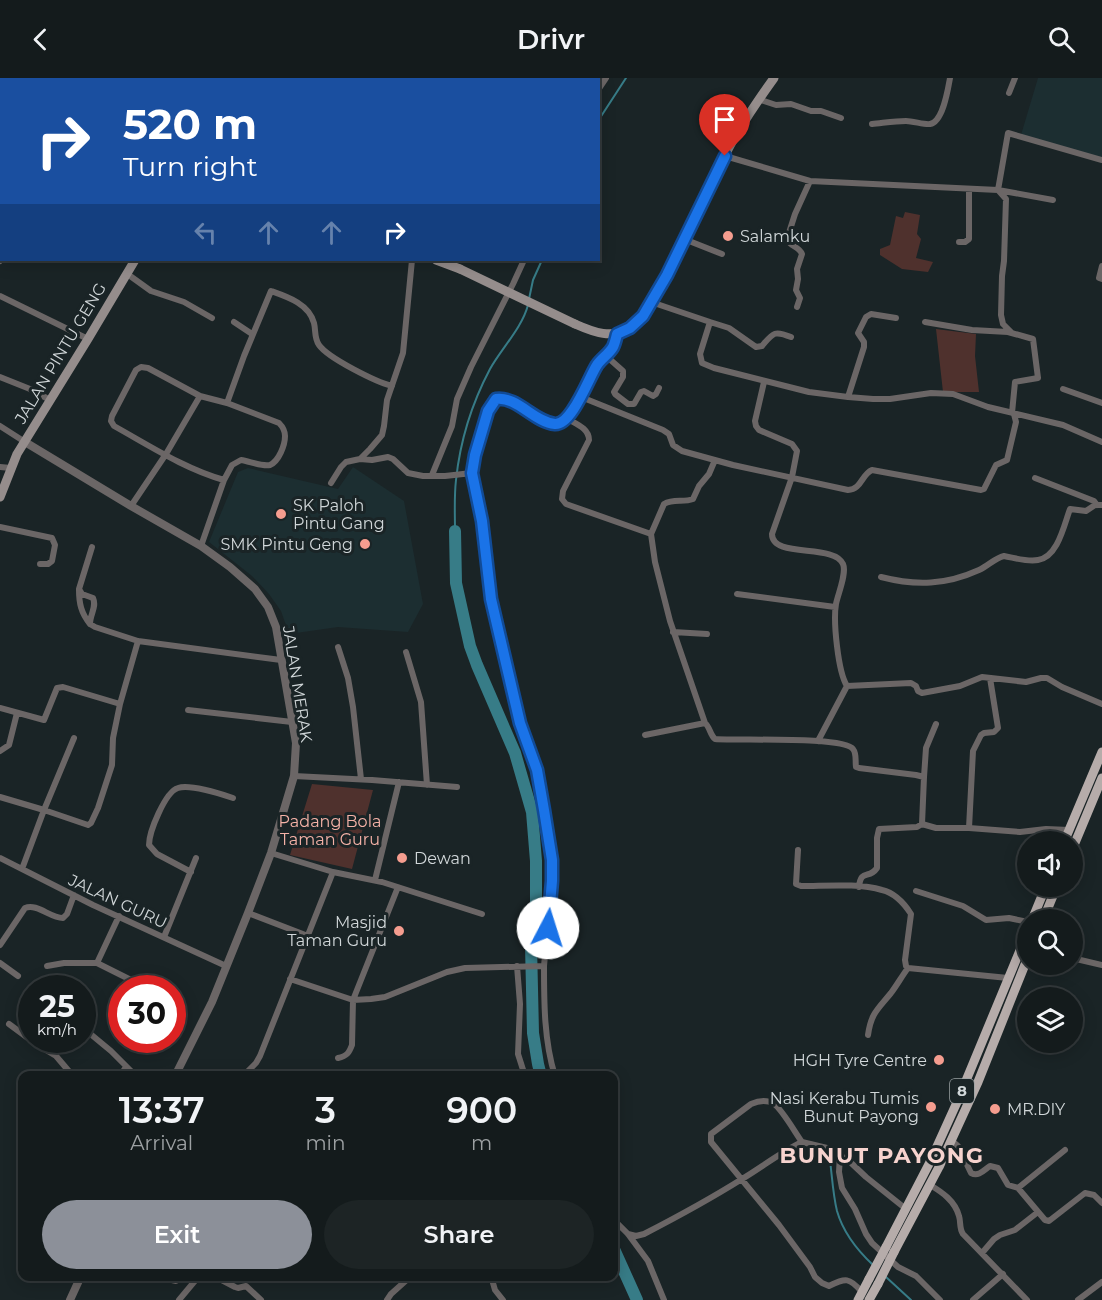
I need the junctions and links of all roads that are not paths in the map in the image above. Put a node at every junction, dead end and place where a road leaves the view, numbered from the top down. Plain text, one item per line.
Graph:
1 (774, 78) edge
2 (950, 78) edge
3 (1015, 78) edge
4 (1009, 93) dead end
5 (758, 99) junction
6 (841, 118) dead end
7 (872, 124) dead end
8 (725, 156) junction
9 (1102, 160) edge
10 (810, 182) junction
11 (969, 189) junction
12 (998, 190) junction
13 (1053, 200) dead end
14 (684, 239) junction
15 (959, 242) dead end
16 (722, 255) dead end
17 (134, 261) edge
18 (412, 261) edge
19 (439, 261) edge
20 (524, 261) edge
21 (1102, 266) edge
22 (126, 273) junction
23 (1102, 279) edge
24 (0, 296) edge
25 (651, 302) junction
26 (797, 307) dead end
27 (212, 318) dead end
28 (896, 318) dead end
29 (234, 322) dead end
30 (710, 322) junction
31 (926, 322) dead end
32 (1012, 333) junction
33 (252, 334) junction
34 (617, 334) junction
35 (791, 337) dead end
36 (88, 339) junction
37 (605, 356) junction
38 (0, 377) edge
39 (764, 382) junction
40 (392, 386) junction
41 (659, 388) dead end
42 (1063, 389) dead end
43 (200, 396) junction
44 (848, 397) junction
45 (581, 398) junction
46 (51, 400) junction
47 (227, 403) junction
48 (1102, 403) edge
49 (1013, 414) junction
50 (566, 418) junction
51 (0, 426) edge
52 (25, 442) junction
53 (1102, 442) edge
54 (166, 454) junction
55 (360, 459) junction
56 (715, 460) junction
57 (0, 467) edge
58 (11, 468) junction
59 (472, 473) junction
60 (432, 475) junction
61 (792, 477) junction
62 (1035, 478) dead end
63 (224, 480) junction
64 (331, 483) dead end
65 (0, 497) edge
66 (1099, 505) edge
67 (131, 506) junction
68 (0, 527) edge
69 (651, 534) junction
70 (201, 546) junction
71 (92, 547) dead end
72 (40, 564) dead end
73 (881, 577) dead end
74 (79, 589) junction
75 (737, 594) dead end
76 (835, 607) junction
77 (90, 624) junction
78 (673, 632) junction
79 (707, 634) dead end
80 (138, 641) junction
81 (338, 647) dead end
82 (406, 652) dead end
83 (281, 660) junction
84 (990, 678) junction
85 (847, 686) junction
86 (120, 704) junction
87 (1102, 704) edge
88 (0, 708) edge
89 (188, 710) dead end
90 (17, 713) junction
91 (292, 722) junction
92 (705, 723) junction
93 (936, 724) dead end
94 (645, 735) dead end
95 (74, 738) dead end
96 (818, 741) junction
97 (0, 751) edge
98 (1102, 752) edge
99 (294, 776) junction
100 (924, 777) junction
101 (1102, 778) edge
102 (361, 779) junction
103 (399, 782) junction
104 (428, 785) junction
105 (457, 787) dead end
106 (0, 796) edge
107 (233, 798) dead end
108 (44, 810) junction
109 (922, 824) junction
110 (969, 828) junction
111 (1069, 830) joint
112 (1080, 831) edge
113 (798, 849) dead end
114 (271, 853) junction
115 (0, 858) edge
116 (196, 858) dead end
117 (22, 869) junction
118 (191, 872) junction
119 (333, 872) junction
120 (375, 880) junction
121 (859, 886) junction
122 (398, 887) junction
123 (916, 891) dead end
124 (74, 895) junction
125 (248, 913) junction
126 (482, 914) dead end
127 (119, 916) junction
128 (1017, 920) edge
129 (308, 936) junction
130 (164, 937) junction
131 (0, 945) edge
132 (1017, 957) edge
133 (1083, 961) edge
134 (0, 963) edge
135 (97, 963) junction
136 (1102, 965) edge
137 (47, 966) dead end
138 (226, 966) junction
139 (519, 966) junction
140 (543, 966) junction
141 (908, 968) junction
142 (121, 975) edge
143 (1021, 975) edge
144 (18, 976) dead end
145 (1008, 978) junction
146 (290, 979) junction
147 (354, 1000) junction
148 (9, 1024) dead end
149 (18, 1030) edge
150 (868, 1035) dead end
151 (96, 1039) edge
152 (52, 1053) edge
153 (338, 1058) dead end
154 (983, 1066) junction
155 (126, 1067) junction
156 (70, 1071) edge
157 (123, 1071) edge
158 (130, 1071) edge
159 (178, 1071) edge
160 (248, 1071) edge
161 (523, 1071) edge
162 (554, 1071) edge
163 (970, 1072) junction
164 (951, 1140) junction
165 (802, 1142) junction
166 (1065, 1150) dead end
167 (840, 1155) junction
168 (742, 1180) junction
169 (930, 1185) junction
170 (1018, 1188) junction
171 (1102, 1203) edge
172 (906, 1209) junction
173 (1038, 1212) junction
174 (618, 1224) edge
175 (628, 1234) junction
176 (890, 1249) junction
177 (982, 1253) junction
178 (1003, 1274) junction
179 (79, 1281) edge
180 (195, 1281) edge
181 (224, 1281) edge
182 (405, 1281) edge
183 (492, 1281) edge
184 (874, 1281) junction
185 (1102, 1282) edge
186 (860, 1296) edge
187 (70, 1300) edge
188 (178, 1300) edge
189 (261, 1300) edge
190 (387, 1300) edge
191 (503, 1300) edge
192 (664, 1300) edge
193 (869, 1300) edge
194 (940, 1300) edge
195 (973, 1300) edge
196 (1027, 1300) edge
197 (1078, 1300) edge

1 - 5 main road
2 - 7 street
3 - 4 street
5 - 6 street
5 - 8 main road
8 - 10 street
8 - 14 main road
9 - 12 street
10 - 11 street
10 - 26 street
11 - 12 street
11 - 15 street
12 - 13 street
12 - 32 street
14 - 16 street
14 - 25 main road
17 - 22 main road, JALAN PINTU GENG
18 - 40 street
19 - 34 main road, bridge
20 - 60 street
21 - 23 street
22 - 27 street
22 - 36 main road, JALAN PINTU GENG
24 - 36 street
25 - 30 street
25 - 34 main road
28 - 44 street
29 - 33 street
30 - 35 street
30 - 39 street
31 - 32 street
32 - 49 street
33 - 40 street
33 - 47 street
34 - 37 street
36 - 46 main road, JALAN PINTU GENG
37 - 41 street
37 - 45 street
38 - 46 street
39 - 44 street
39 - 61 street
40 - 55 street
42 - 48 street
43 - 47 street
43 - 54 street
43 - 54 street
44 - 49 street
45 - 50 street
45 - 56 street
46 - 52 main road, JALAN PINTU GENG
47 - 63 street
49 - 53 street
49 - 61 street
50 - 59 street
50 - 69 street
51 - 52 street
52 - 58 main road, JALAN PINTU GENG
52 - 67 street, JALAN MERAK
54 - 63 street
54 - 67 street
55 - 60 street
55 - 64 street
56 - 61 street
56 - 69 street
57 - 58 street
58 - 65 main road, JALAN PINTU GENG
59 - 60 street
59 - 140 street
61 - 76 street
62 - 66 street
63 - 70 street
66 - 73 street
67 - 70 street, JALAN MERAK
68 - 72 street
69 - 78 street
70 - 83 street, JALAN MERAK
71 - 74 street
74 - 77 street
74 - 77 street
75 - 76 street
76 - 85 street
77 - 80 street
78 - 79 street
78 - 92 street
80 - 83 street
80 - 86 street
81 - 102 street
82 - 104 street
83 - 91 street, JALAN MERAK
84 - 85 street
84 - 87 street
84 - 110 street
85 - 96 street
86 - 90 street
86 - 108 street
88 - 90 street
89 - 91 street
90 - 97 street
91 - 99 street, JALAN MERAK
92 - 94 street
92 - 96 street
93 - 100 street
95 - 108 street
96 - 100 street
98 - 111 main road
99 - 102 street
99 - 114 street, JALAN MERAK
100 - 109 street
101 - 112 main road
102 - 103 street
103 - 104 street
103 - 120 street
104 - 105 street
106 - 108 street
107 - 118 street
108 - 117 street
109 - 110 street
109 - 121 street
110 - 111 street
113 - 121 street
114 - 119 street
114 - 125 street, JALAN MERAK
115 - 117 street, JALAN GURU
116 - 118 street
117 - 124 street, JALAN GURU
118 - 130 street
119 - 120 street
119 - 129 street
120 - 122 street
121 - 141 street
122 - 126 street
122 - 147 street
123 - 128 street
124 - 127 street, JALAN GURU
124 - 131 street
125 - 129 street
125 - 138 street, JALAN MERAK
127 - 130 street, JALAN GURU
127 - 135 street
129 - 146 street
130 - 138 street, JALAN GURU
132 - 145 main road, 8
133 - 136 street
134 - 144 street
135 - 137 street
135 - 142 street
138 - 159 street, JALAN MERAK
139 - 140 street
139 - 147 street
139 - 161 street
140 - 162 street
141 - 145 street
141 - 150 street
143 - 154 main road, 8
145 - 163 main road, 8
146 - 147 street
146 - 160 street
147 - 153 street
148 - 149 street
151 - 155 street
152 - 156 street
154 - 163 main road
154 - 164 main road, 8
155 - 157 street
155 - 158 street
163 - 172 main road, 8
164 - 169 main road, 8
164 - 170 street
165 - 167 street
165 - 168 street
165 - 168 street
166 - 170 street
167 - 172 street
167 - 194 street
168 - 175 street
168 - 186 street
169 - 176 main road, 8
169 - 177 street
170 - 173 street
171 - 173 street
172 - 176 main road, 8
173 - 177 street
174 - 175 street
175 - 192 street
176 - 184 main road, 8, bridge
177 - 178 street
178 - 195 street
178 - 196 street
179 - 187 street
180 - 188 street
181 - 189 street
182 - 190 street
183 - 191 street
184 - 186 main road, 8
184 - 193 main road, 8
185 - 197 street

